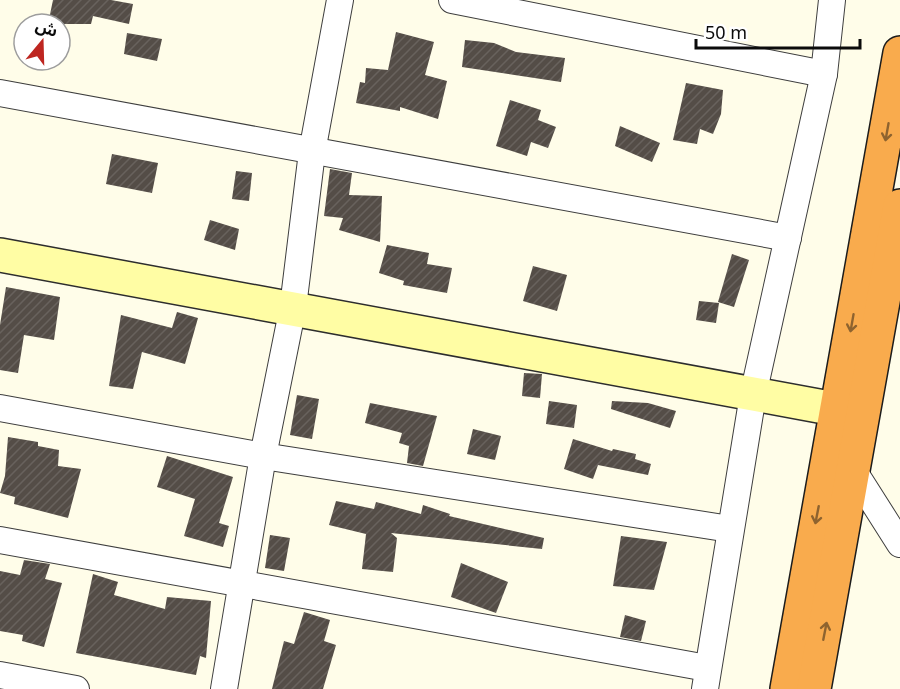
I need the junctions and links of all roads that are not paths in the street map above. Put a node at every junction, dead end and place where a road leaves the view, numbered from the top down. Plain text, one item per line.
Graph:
1 (340, 0) edge
2 (452, 0) edge
3 (832, 0) edge
4 (900, 53) edge
5 (824, 74) junction
6 (0, 93) edge
7 (312, 152) junction
8 (900, 210) edge
9 (788, 238) junction
10 (0, 255) edge
11 (292, 307) junction
12 (753, 395) junction
13 (0, 408) edge
14 (850, 412) junction
15 (263, 456) junction
16 (853, 470) junction
17 (730, 529) junction
18 (0, 540) edge
19 (900, 544) edge
20 (241, 583) junction
21 (0, 675) edge
22 (706, 678) edge
23 (76, 689) edge
24 (224, 689) edge
25 (787, 689) edge
26 (814, 689) edge

1 - 7 street
2 - 5 street
3 - 5 street
4 -> 14 highway
5 - 9 street
6 - 7 street
7 - 9 street
7 - 11 street
8 - 14 highway
9 - 12 street
10 - 11 street
11 - 12 street
11 - 15 street
12 - 14 street
12 - 17 street
13 - 15 street
14 - 16 highway
14 -> 25 highway
15 - 17 street
15 - 20 street
16 - 19 street
26 -> 16 highway
17 - 22 street
18 - 20 street
20 - 22 street
20 - 24 street
21 - 23 street

